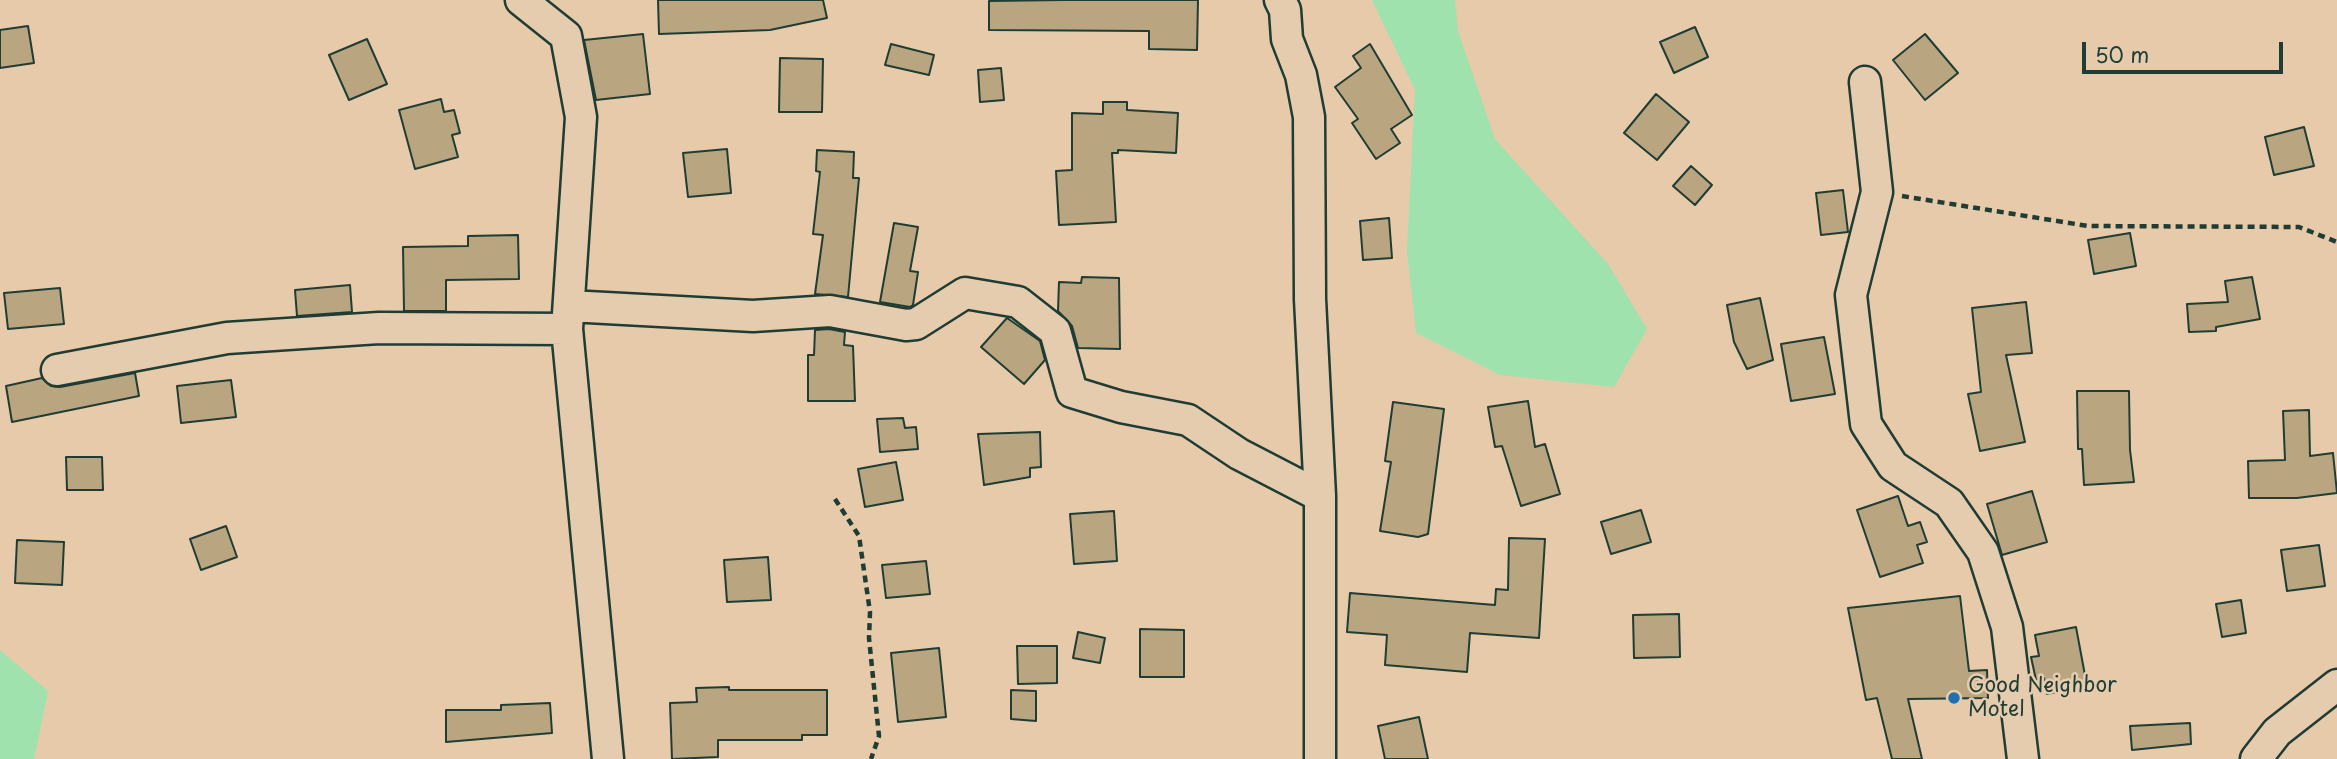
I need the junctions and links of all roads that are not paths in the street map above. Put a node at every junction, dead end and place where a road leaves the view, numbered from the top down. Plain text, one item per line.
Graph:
1 (521, 0) edge
2 (1280, 0) edge
3 (1865, 82) dead end
4 (568, 317) junction
5 (57, 370) dead end
6 (1320, 496) junction
7 (2337, 685) edge
8 (608, 759) edge
9 (1320, 759) edge
10 (2023, 759) edge
11 (2256, 759) edge

1 - 4 street
2 - 6 street
3 - 10 street
4 - 5 street
4 - 6 street
4 - 8 street
6 - 9 street
7 - 11 street

